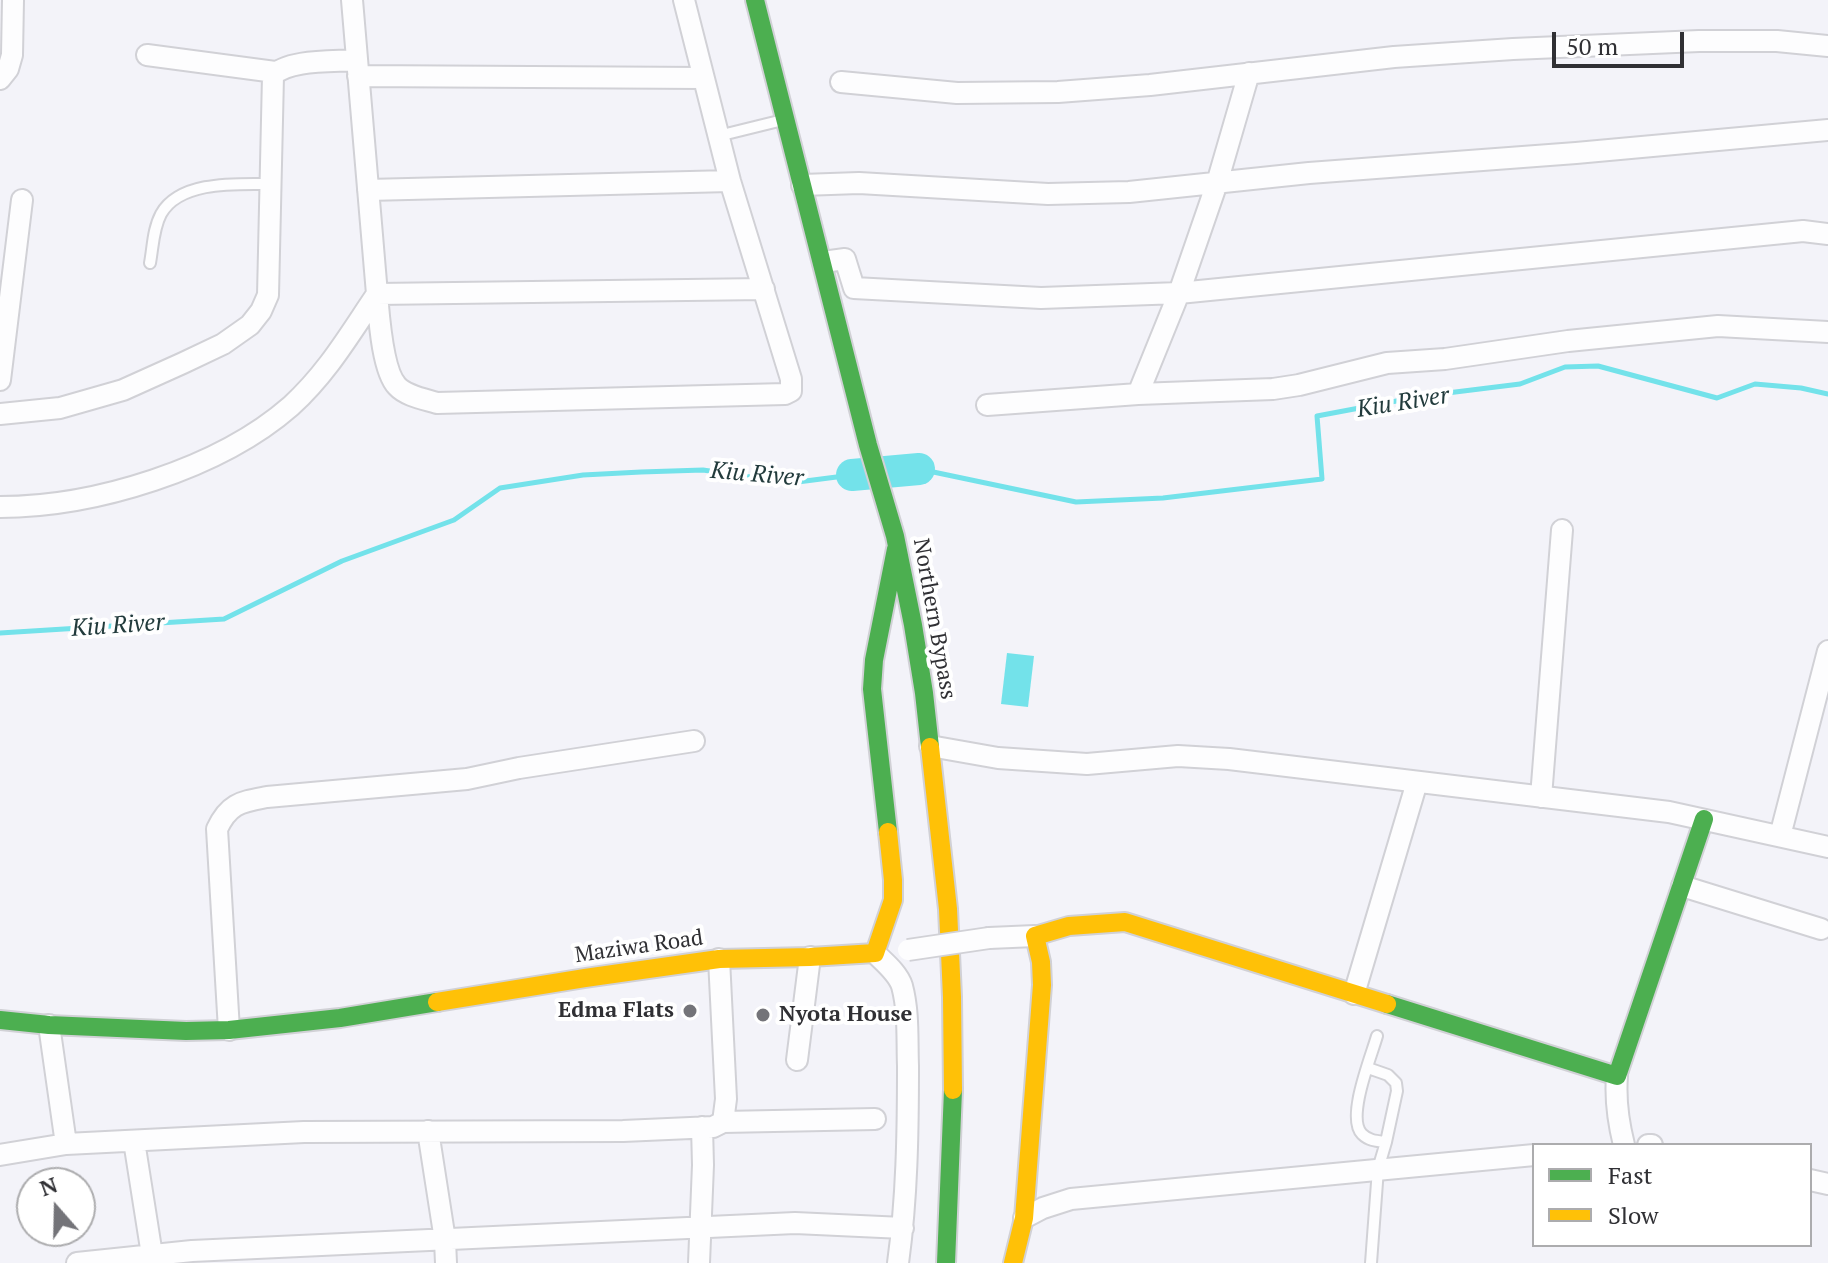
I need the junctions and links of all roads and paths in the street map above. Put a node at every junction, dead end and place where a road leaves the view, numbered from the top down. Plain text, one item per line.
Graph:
1 (13, 0) edge
2 (352, 0) edge
3 (684, 0) edge
4 (755, 0) edge
5 (1828, 46) edge
6 (147, 55) dead end
7 (358, 68) junction
8 (275, 72) junction
9 (1249, 73) junction
10 (703, 78) junction
11 (0, 79) edge
12 (841, 82) dead end
13 (785, 119) junction
14 (1828, 130) edge
15 (718, 136) junction
16 (730, 181) junction
17 (1217, 183) junction
18 (271, 184) junction
19 (802, 185) junction
20 (368, 190) junction
21 (22, 200) dead end
22 (1828, 234) edge
23 (823, 262) junction
24 (150, 263) dead end
25 (764, 289) junction
26 (1179, 293) junction
27 (377, 294) junction
28 (1828, 332) edge
29 (0, 380) edge
30 (1138, 394) junction
31 (987, 405) dead end
32 (0, 414) edge
33 (0, 507) edge
34 (1562, 530) dead end
35 (897, 545) junction
36 (1828, 651) edge
37 (694, 741) dead end
38 (930, 746) junction
39 (1417, 782) junction
40 (1541, 797) junction
41 (1704, 819) junction
42 (1780, 836) junction
43 (1828, 847) edge
44 (1682, 886) junction
45 (1821, 929) dead end
46 (1035, 936) junction
47 (875, 953) junction
48 (810, 957) junction
49 (719, 959) junction
50 (1354, 994) junction
51 (0, 1020) edge
52 (49, 1025) junction
53 (229, 1030) junction
54 (1377, 1036) dead end
55 (797, 1060) dead end
56 (1368, 1068) junction
57 (1617, 1076) junction
58 (875, 1119) dead end
59 (723, 1122) junction
60 (702, 1127) junction
61 (428, 1131) junction
62 (134, 1141) junction
63 (1386, 1142) junction
64 (1623, 1143) edge
65 (66, 1144) junction
66 (0, 1155) edge
67 (1532, 1155) edge
68 (1378, 1169) junction
69 (1024, 1218) junction
70 (700, 1228) junction
71 (903, 1228) junction
72 (445, 1240) junction
73 (152, 1255) junction
74 (192, 1257) edge
75 (77, 1263) edge
76 (446, 1263) edge
77 (699, 1263) edge
78 (898, 1263) edge
79 (946, 1263) edge
80 (1013, 1263) edge
81 (1371, 1263) edge

1 - 11 street
2 - 7 street
3 - 10 street
4 - 13 street, Northern Bypass
5 - 9 street
6 - 8 street
7 - 8 street
7 - 10 street
7 - 20 street
8 - 18 street
9 - 12 street
9 - 17 street
10 - 15 street
13 - 15 lane
13 - 19 street, Northern Bypass
14 - 17 street
15 - 16 street
16 - 20 street
16 - 25 street
17 - 19 street
17 - 26 street
18 - 24 lane
18 - 32 street
19 - 23 street, Northern Bypass
20 - 27 street
21 - 29 street
22 - 26 street
23 - 26 street
23 - 35 street, Northern Bypass
25 - 27 street
25 - 27 street
26 - 30 street
27 - 33 street
28 - 30 street
30 - 31 street
34 - 40 street
35 - 38 street, Northern Bypass
35 - 47 street
36 - 42 street
37 - 53 street
38 - 39 street
38 - 79 street, Northern Bypass
39 - 40 street
39 - 50 street
40 - 41 street
41 - 42 street
41 - 44 street
42 - 43 street
44 - 45 street
44 - 57 street
46 - 47 street, bridge
46 - 50 street
46 - 69 street
47 - 48 street, Maziwa Road
47 - 71 street
48 - 49 street, Maziwa Road
48 - 55 street
49 - 53 street, Maziwa Road
49 - 59 street
50 - 57 street
51 - 52 street, Maziwa Road
52 - 53 street, Maziwa Road
52 - 65 street
54 - 56 lane
56 - 63 lane
56 - 63 lane
57 - 64 street
58 - 59 street
59 - 60 street
60 - 61 street
60 - 70 street
61 - 62 street
61 - 72 street
62 - 65 street
62 - 73 street
63 - 68 lane
65 - 66 street
67 - 68 street
68 - 69 street
68 - 81 lane
69 - 80 street
70 - 71 street
70 - 72 street
70 - 77 street
71 - 78 street
72 - 74 street
72 - 76 street
73 - 74 street
73 - 75 street

